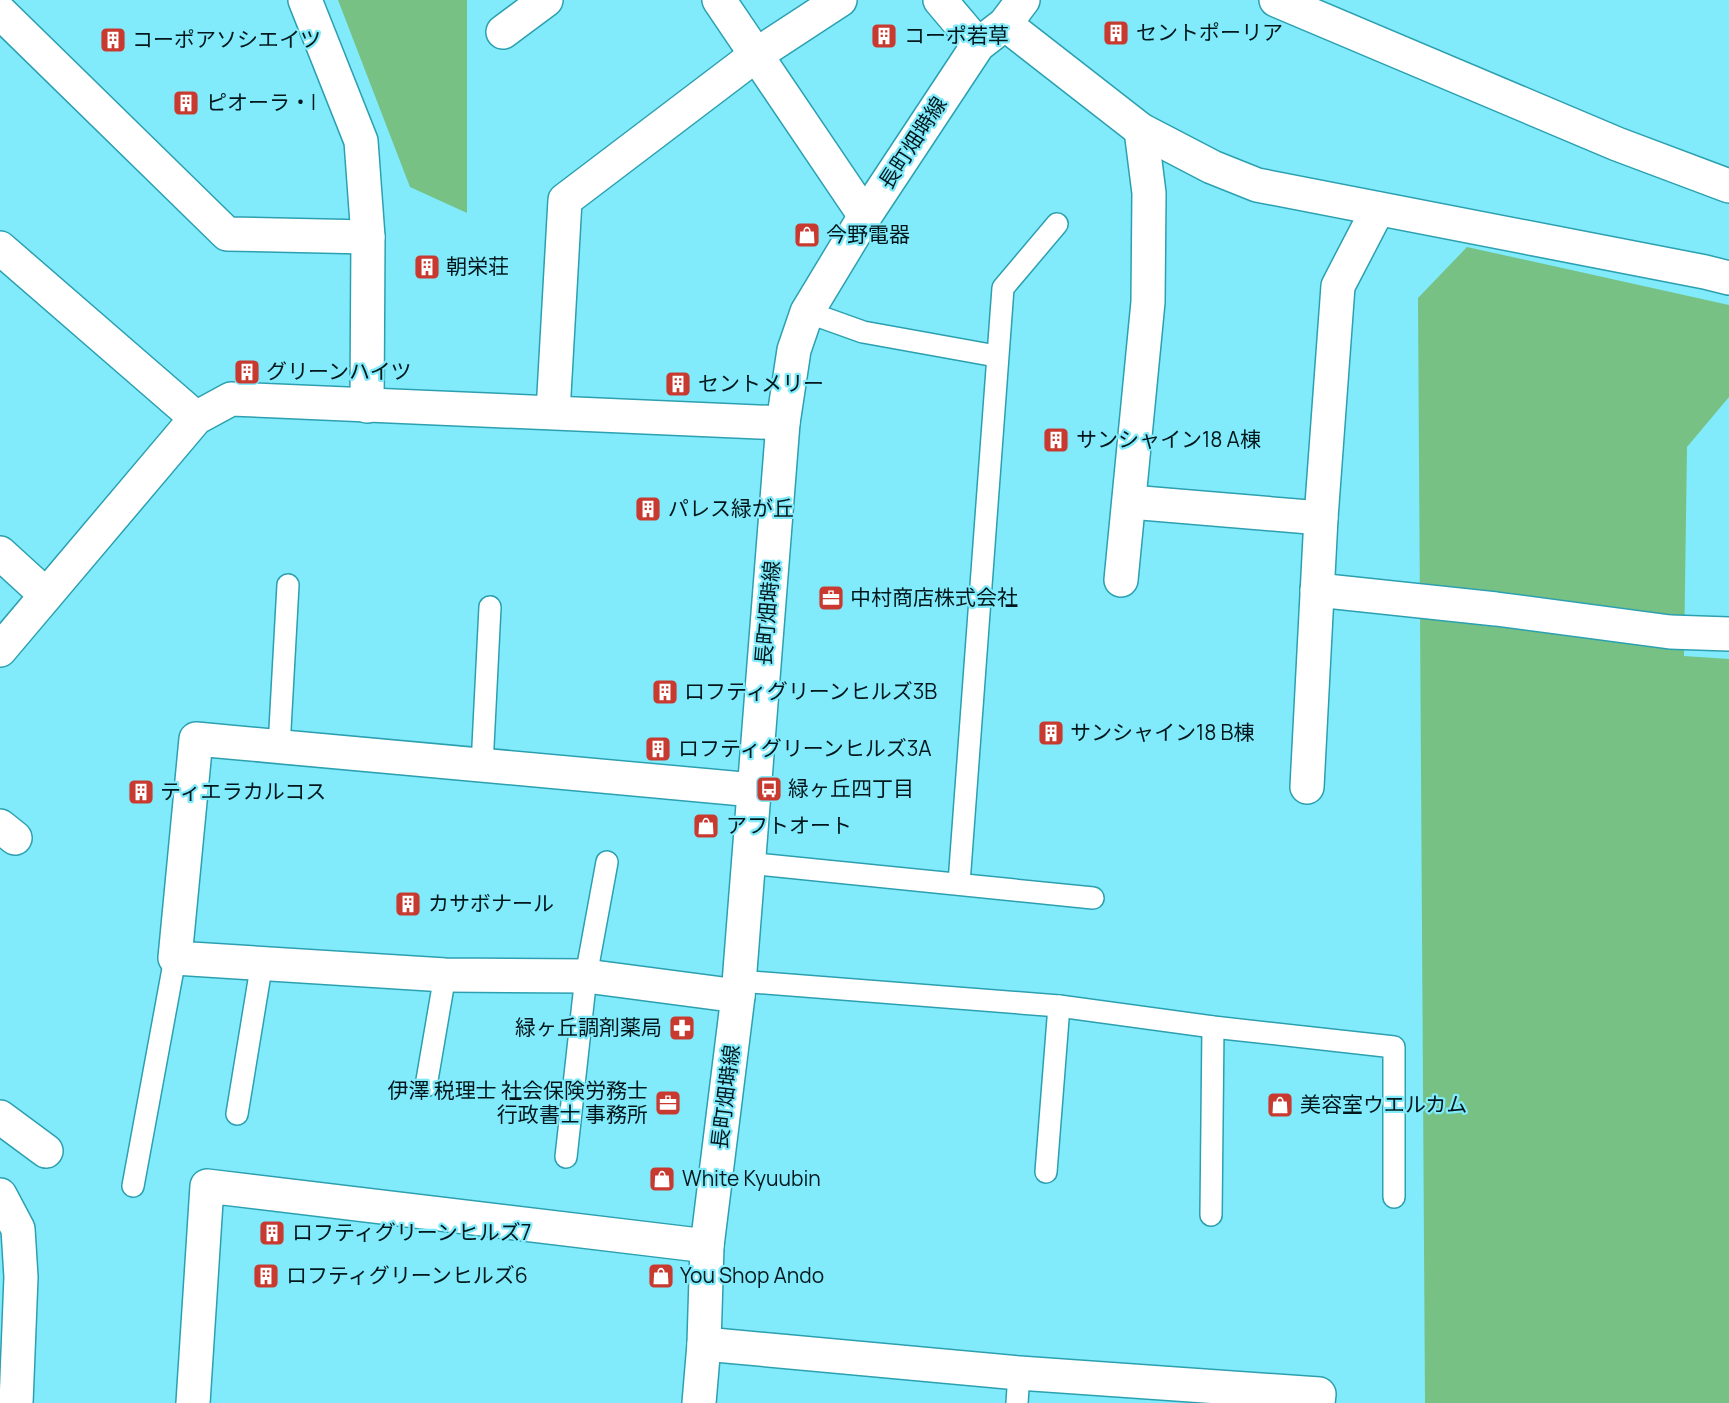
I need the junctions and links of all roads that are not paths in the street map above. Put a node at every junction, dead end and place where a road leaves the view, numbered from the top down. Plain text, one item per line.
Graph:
1 (305, 0) edge
2 (546, 0) edge
3 (719, 0) edge
4 (840, 0) edge
5 (940, 0) edge
6 (1276, 0) edge
7 (0, 12) edge
8 (1014, 12) edge
9 (502, 32) dead end
10 (978, 45) junction
11 (756, 55) junction
12 (1141, 130) junction
13 (1729, 186) edge
14 (1378, 209) junction
15 (865, 216) junction
16 (1057, 224) dead end
17 (368, 237) junction
18 (0, 249) edge
19 (1729, 278) edge
20 (807, 312) junction
21 (996, 356) junction
22 (367, 406) junction
23 (553, 412) junction
24 (196, 418) junction
25 (783, 423) junction
26 (1130, 502) junction
27 (1320, 518) junction
28 (0, 553) edge
29 (1121, 580) dead end
30 (288, 585) dead end
31 (1317, 590) junction
32 (46, 596) junction
33 (490, 607) dead end
34 (1729, 634) edge
35 (0, 650) edge
36 (279, 747) junction
37 (482, 766) junction
38 (1307, 787) dead end
39 (754, 790) junction
40 (607, 862) dead end
41 (747, 863) junction
42 (959, 883) junction
43 (1094, 898) dead end
44 (175, 958) junction
45 (262, 962) junction
46 (445, 975) junction
47 (586, 976) junction
48 (739, 988) junction
49 (1059, 1006) junction
50 (1213, 1027) junction
51 (426, 1086) dead end
52 (237, 1114) dead end
53 (0, 1117) edge
54 (46, 1151) dead end
55 (566, 1157) dead end
56 (1046, 1172) dead end
57 (133, 1186) dead end
58 (0, 1195) edge
59 (1394, 1197) dead end
60 (1211, 1215) dead end
61 (707, 1246) junction
62 (704, 1344) junction
63 (1018, 1388) edge
64 (16, 1403) edge
65 (193, 1403) edge
66 (699, 1403) edge
67 (1318, 1403) edge

1 - 17 street
2 - 9 street
3 - 11 street
4 - 11 street
5 - 10 street
6 - 13 street
7 - 17 street
8 - 10 street, 長町畑塒線
8 - 12 street
10 - 15 street, 長町畑塒線
11 - 15 street
11 - 23 street
12 - 14 street
12 - 26 street
14 - 19 street
14 - 27 street
15 - 20 street, 長町畑塒線
16 - 21 lane
17 - 22 street
18 - 24 street
20 - 21 lane
20 - 25 street, 長町畑塒線
21 - 42 lane
22 - 23 street
22 - 24 street
23 - 25 street
24 - 32 street
25 - 39 street, 長町畑塒線
26 - 27 street
26 - 29 street
27 - 31 street
28 - 32 street
30 - 36 lane
31 - 34 street
31 - 38 street
32 - 35 street
33 - 37 lane
36 - 37 street
36 - 44 street
37 - 39 street
39 - 41 street, 長町畑塒線
40 - 47 lane
41 - 42 lane
41 - 48 street, 長町畑塒線
42 - 43 lane
44 - 45 street
44 - 57 lane
45 - 46 street
45 - 52 lane
46 - 47 street
46 - 51 lane
47 - 48 street
47 - 55 lane
48 - 49 lane
48 - 61 street, 長町畑塒線
49 - 50 lane
49 - 56 lane
50 - 59 lane
50 - 60 lane
53 - 54 street
58 - 64 street
61 - 62 street, 長町畑塒線
61 - 65 street
62 - 63 street
62 - 66 street, 長町畑塒線
63 - 67 street

